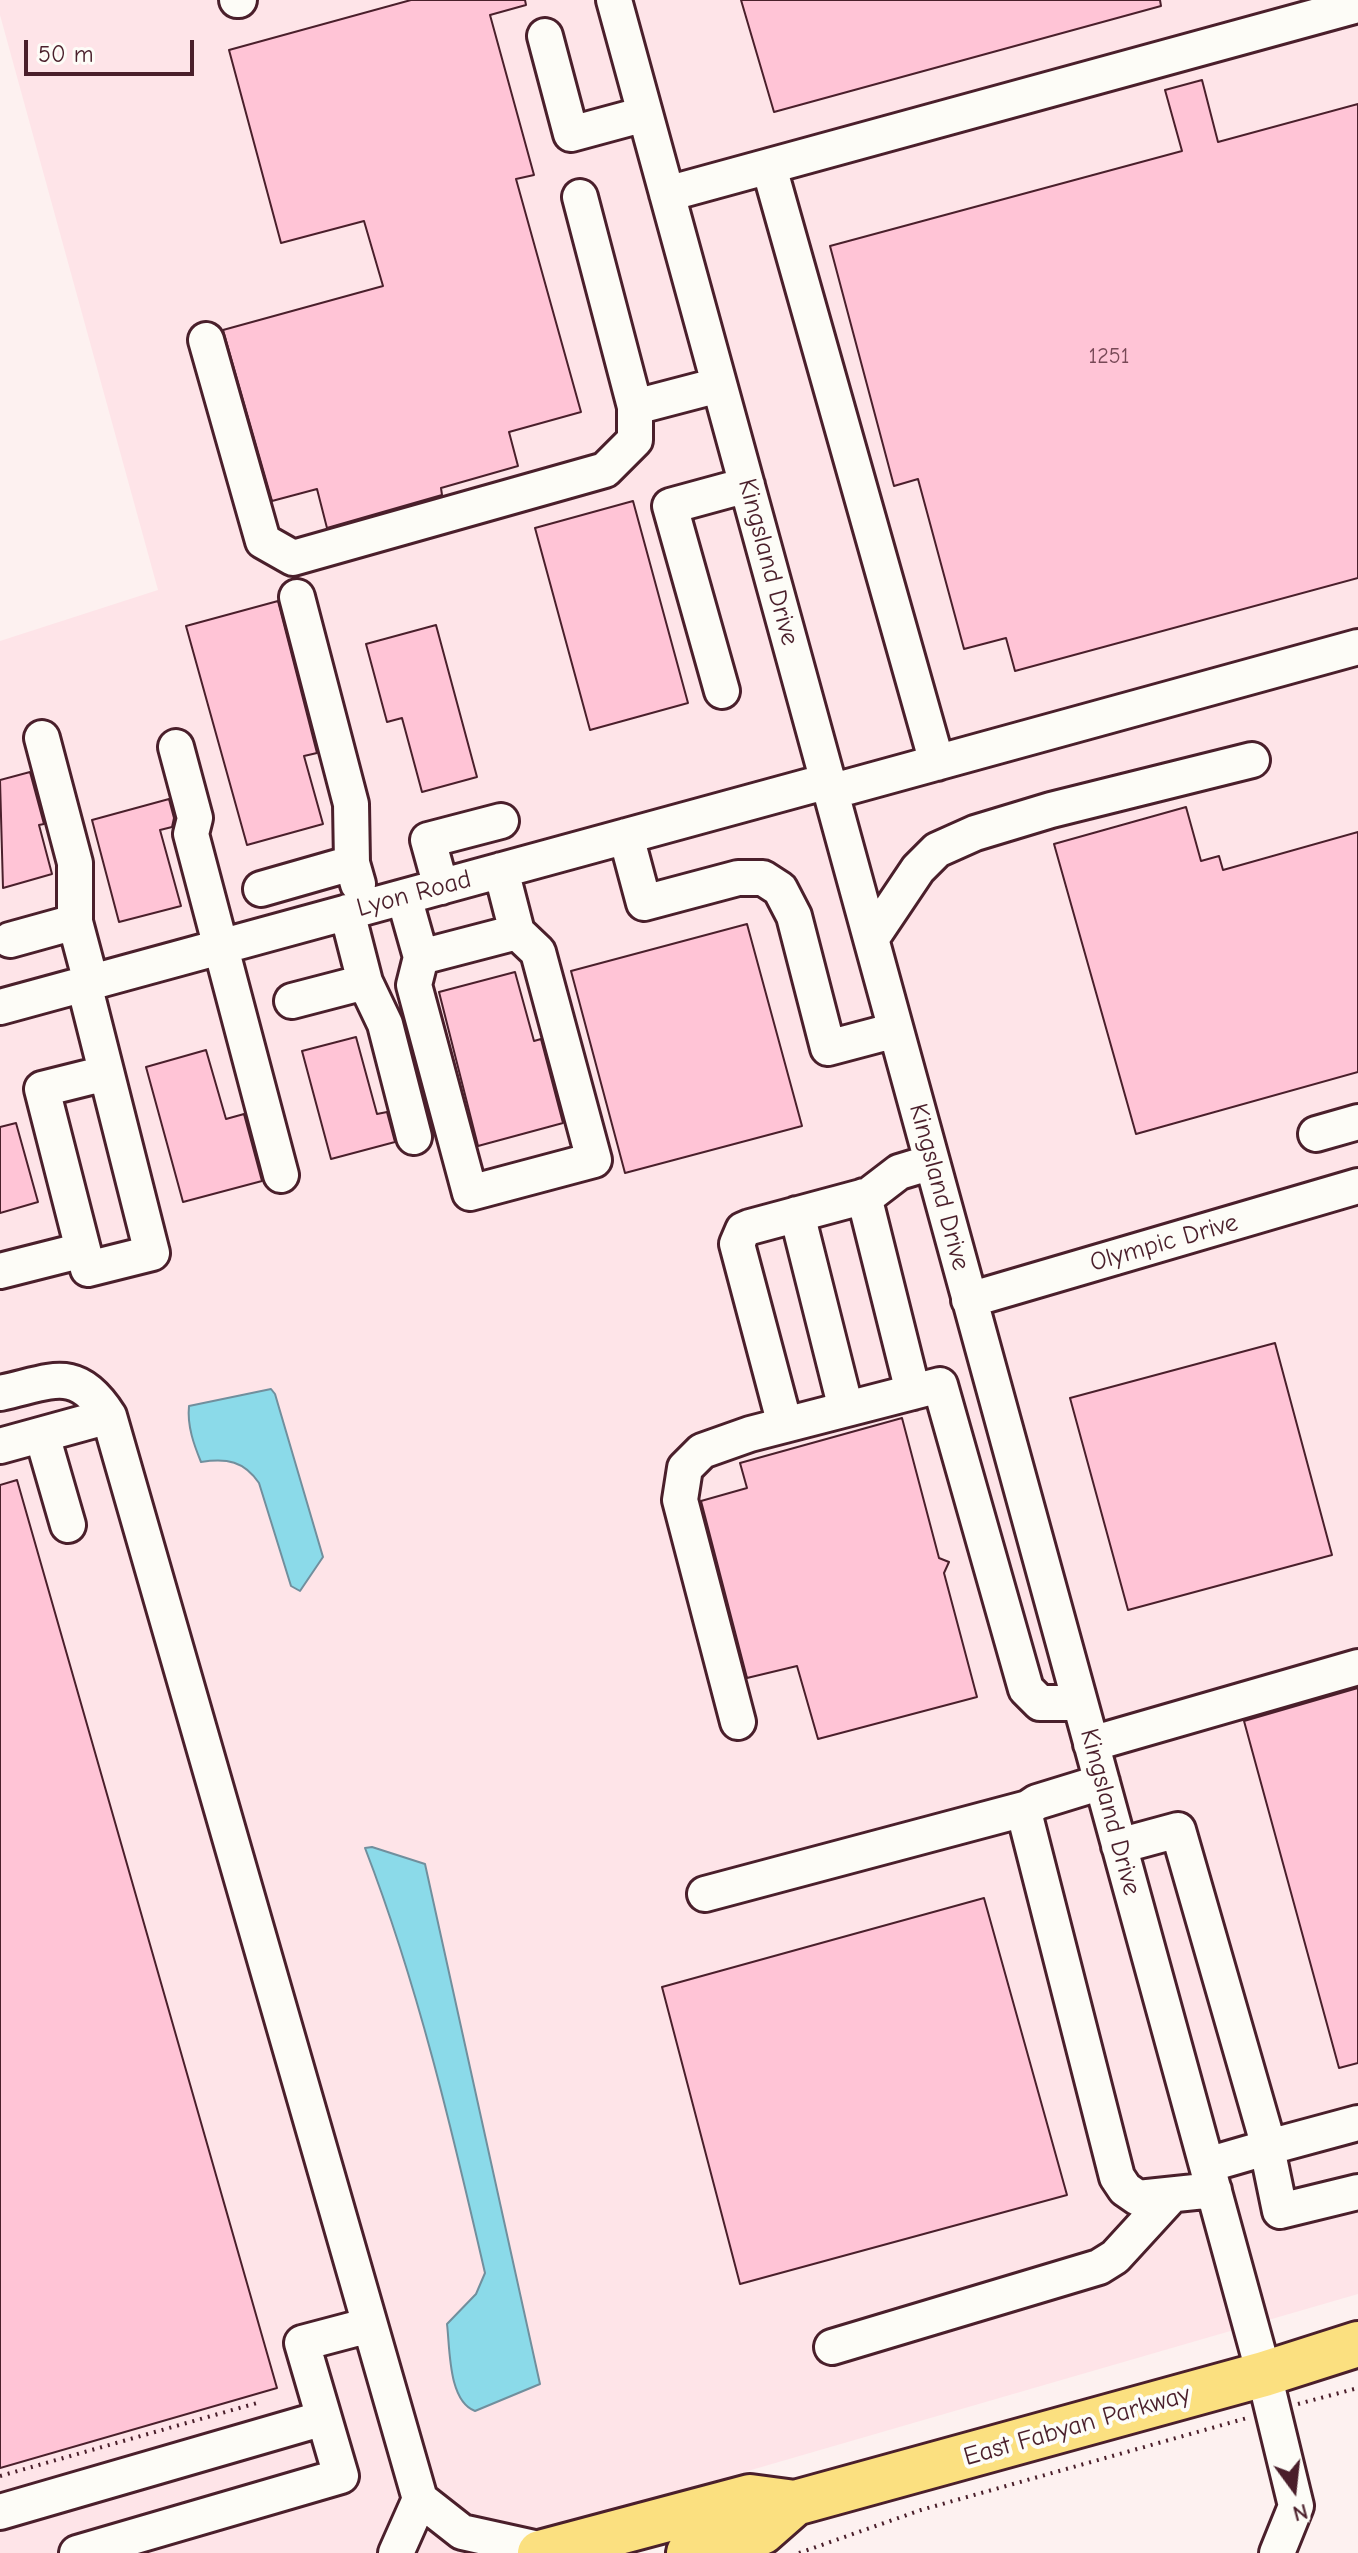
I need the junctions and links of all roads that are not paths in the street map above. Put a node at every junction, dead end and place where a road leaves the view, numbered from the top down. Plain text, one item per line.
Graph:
1 (614, 0) edge
2 (1358, 5) edge
3 (545, 36) dead end
4 (645, 114) junction
5 (769, 167) junction
6 (667, 194) junction
7 (580, 197) dead end
8 (206, 340) dead end
9 (719, 385) junction
10 (635, 407) junction
11 (747, 485) junction
12 (297, 597) dead end
13 (1358, 647) edge
14 (722, 691) dead end
15 (42, 738) dead end
16 (176, 747) dead end
17 (1252, 760) dead end
18 (937, 763) junction
19 (829, 787) junction
20 (501, 821) dead end
21 (626, 836) junction
22 (352, 863) junction
23 (501, 870) junction
24 (441, 887) junction
25 (261, 889) dead end
26 (404, 897) junction
27 (356, 910) junction
28 (75, 922) junction
29 (517, 932) junction
30 (871, 939) junction
31 (10, 940) dead end
32 (221, 947) junction
33 (421, 957) junction
34 (365, 982) junction
35 (88, 983) junction
36 (292, 1001) dead end
37 (0, 1007) edge
38 (896, 1030) junction
39 (106, 1073) junction
40 (1358, 1122) edge
41 (1316, 1134) dead end
42 (414, 1137) dead end
43 (932, 1162) junction
44 (281, 1175) dead end
45 (1358, 1186) edge
46 (864, 1196) junction
47 (797, 1214) junction
48 (83, 1250) junction
49 (0, 1271) edge
50 (969, 1300) junction
51 (989, 1371) junction
52 (926, 1388) junction
53 (0, 1393) edge
54 (846, 1409) junction
55 (109, 1416) junction
56 (785, 1425) junction
57 (42, 1435) junction
58 (0, 1446) edge
59 (68, 1525) dead end
60 (1358, 1667) edge
61 (1080, 1703) junction
62 (738, 1722) dead end
63 (1091, 1744) junction
64 (1102, 1782) junction
65 (1028, 1808) junction
66 (1119, 1846) junction
67 (705, 1894) dead end
68 (1358, 2123) edge
69 (1268, 2148) junction
70 (1210, 2177) junction
71 (1358, 2192) edge
72 (1170, 2197) junction
73 (370, 2325) junction
74 (1358, 2344) edge
75 (832, 2347) dead end
76 (1264, 2374) junction
77 (324, 2418) junction
78 (420, 2499) junction
79 (795, 2503) junction
80 (0, 2512) edge
81 (544, 2552) edge
82 (77, 2553) edge
83 (396, 2553) edge
84 (689, 2553) edge
85 (1277, 2553) edge

1 - 4 street, Kingsland Drive
2 - 5 street
3 - 4 street
4 - 6 street, Kingsland Drive
5 - 6 street
5 - 18 street
6 - 9 street, Kingsland Drive
7 - 10 street
8 - 10 street
9 - 10 street
9 - 11 street, Kingsland Drive
11 - 14 street
11 - 19 street, Kingsland Drive
12 - 22 street
13 - 18 street, Lyon Road
15 - 28 street
16 - 32 street
17 - 30 street
18 - 19 street, Lyon Road
19 - 21 street, Lyon Road
19 - 30 street, Kingsland Drive
20 - 24 street
21 - 23 street, Lyon Road
21 - 38 street
22 - 25 street
22 - 27 street
23 - 24 street, Lyon Road
23 - 29 street
24 - 26 street, Lyon Road
26 - 27 street, Lyon Road
26 - 33 street
27 - 32 street, Lyon Road
27 - 34 street
28 - 31 street
28 - 35 street
29 - 33 street
29 - 33 street
30 - 38 street, Kingsland Drive
32 - 35 street, Lyon Road
32 - 44 street
34 - 36 street
34 - 42 street
35 - 37 street, Lyon Road
35 - 39 street
38 - 43 street, Kingsland Drive
39 - 48 street
39 - 48 street
40 - 41 street
43 - 46 street
43 - 50 street, Kingsland Drive
45 - 50 street, Olympic Drive
46 - 47 street
46 - 52 street
47 - 54 street
47 - 56 street
48 - 49 street
50 - 51 street, Kingsland Drive
51 - 52 street
51 - 61 street, Kingsland Drive
52 - 54 street
52 - 61 street
53 - 55 street
54 - 56 street
55 - 57 street
55 - 73 street
56 - 62 street
57 - 58 street
57 - 59 street
60 - 63 street
61 - 63 street, Kingsland Drive
63 - 64 street, Kingsland Drive
64 - 65 street
64 - 66 street, Kingsland Drive
65 - 67 street
65 - 72 street
66 - 69 street
66 - 70 street, Kingsland Drive
68 - 69 street
69 - 70 street
69 - 71 street
70 - 72 street
70 - 76 street, Kingsland Drive
72 - 75 street
73 - 77 street
73 - 78 street
74 - 76 main road, East Fabyan Parkway
76 - 79 main road, East Fabyan Parkway
76 - 85 street, Kingsland Drive
77 - 80 street
77 - 82 street
78 - 81 street
78 - 83 street
79 - 81 main road, East Fabyan Parkway
79 - 84 main road, East Fabyan Parkway

